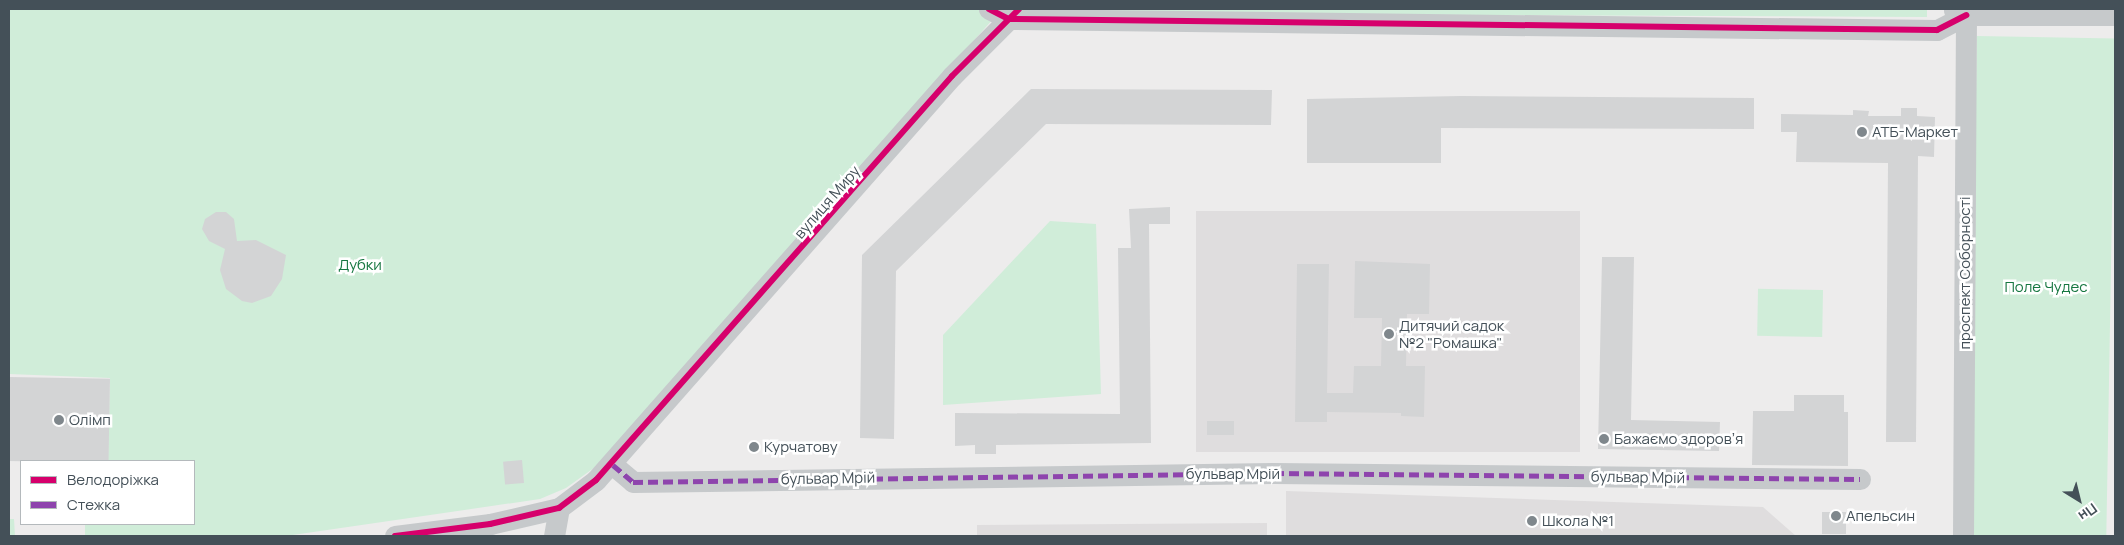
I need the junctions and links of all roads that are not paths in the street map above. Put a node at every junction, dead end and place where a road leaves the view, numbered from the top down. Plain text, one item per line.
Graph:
1 (988, 9) edge
2 (1962, 11) edge
3 (1014, 14) edge
4 (2115, 15) edge
5 (612, 465) junction
6 (1860, 479) dead end
7 (559, 508) junction
8 (395, 536) edge
9 (554, 536) edge
10 (1963, 536) edge

1 - 3 street
2 - 3 street
2 - 4 street
2 - 10 street, проспект Соборності
3 - 5 street, вулиця Миру
5 - 6 street, бульвар Мрій
5 - 7 street, вулиця Миру
7 - 8 street
7 - 9 street

